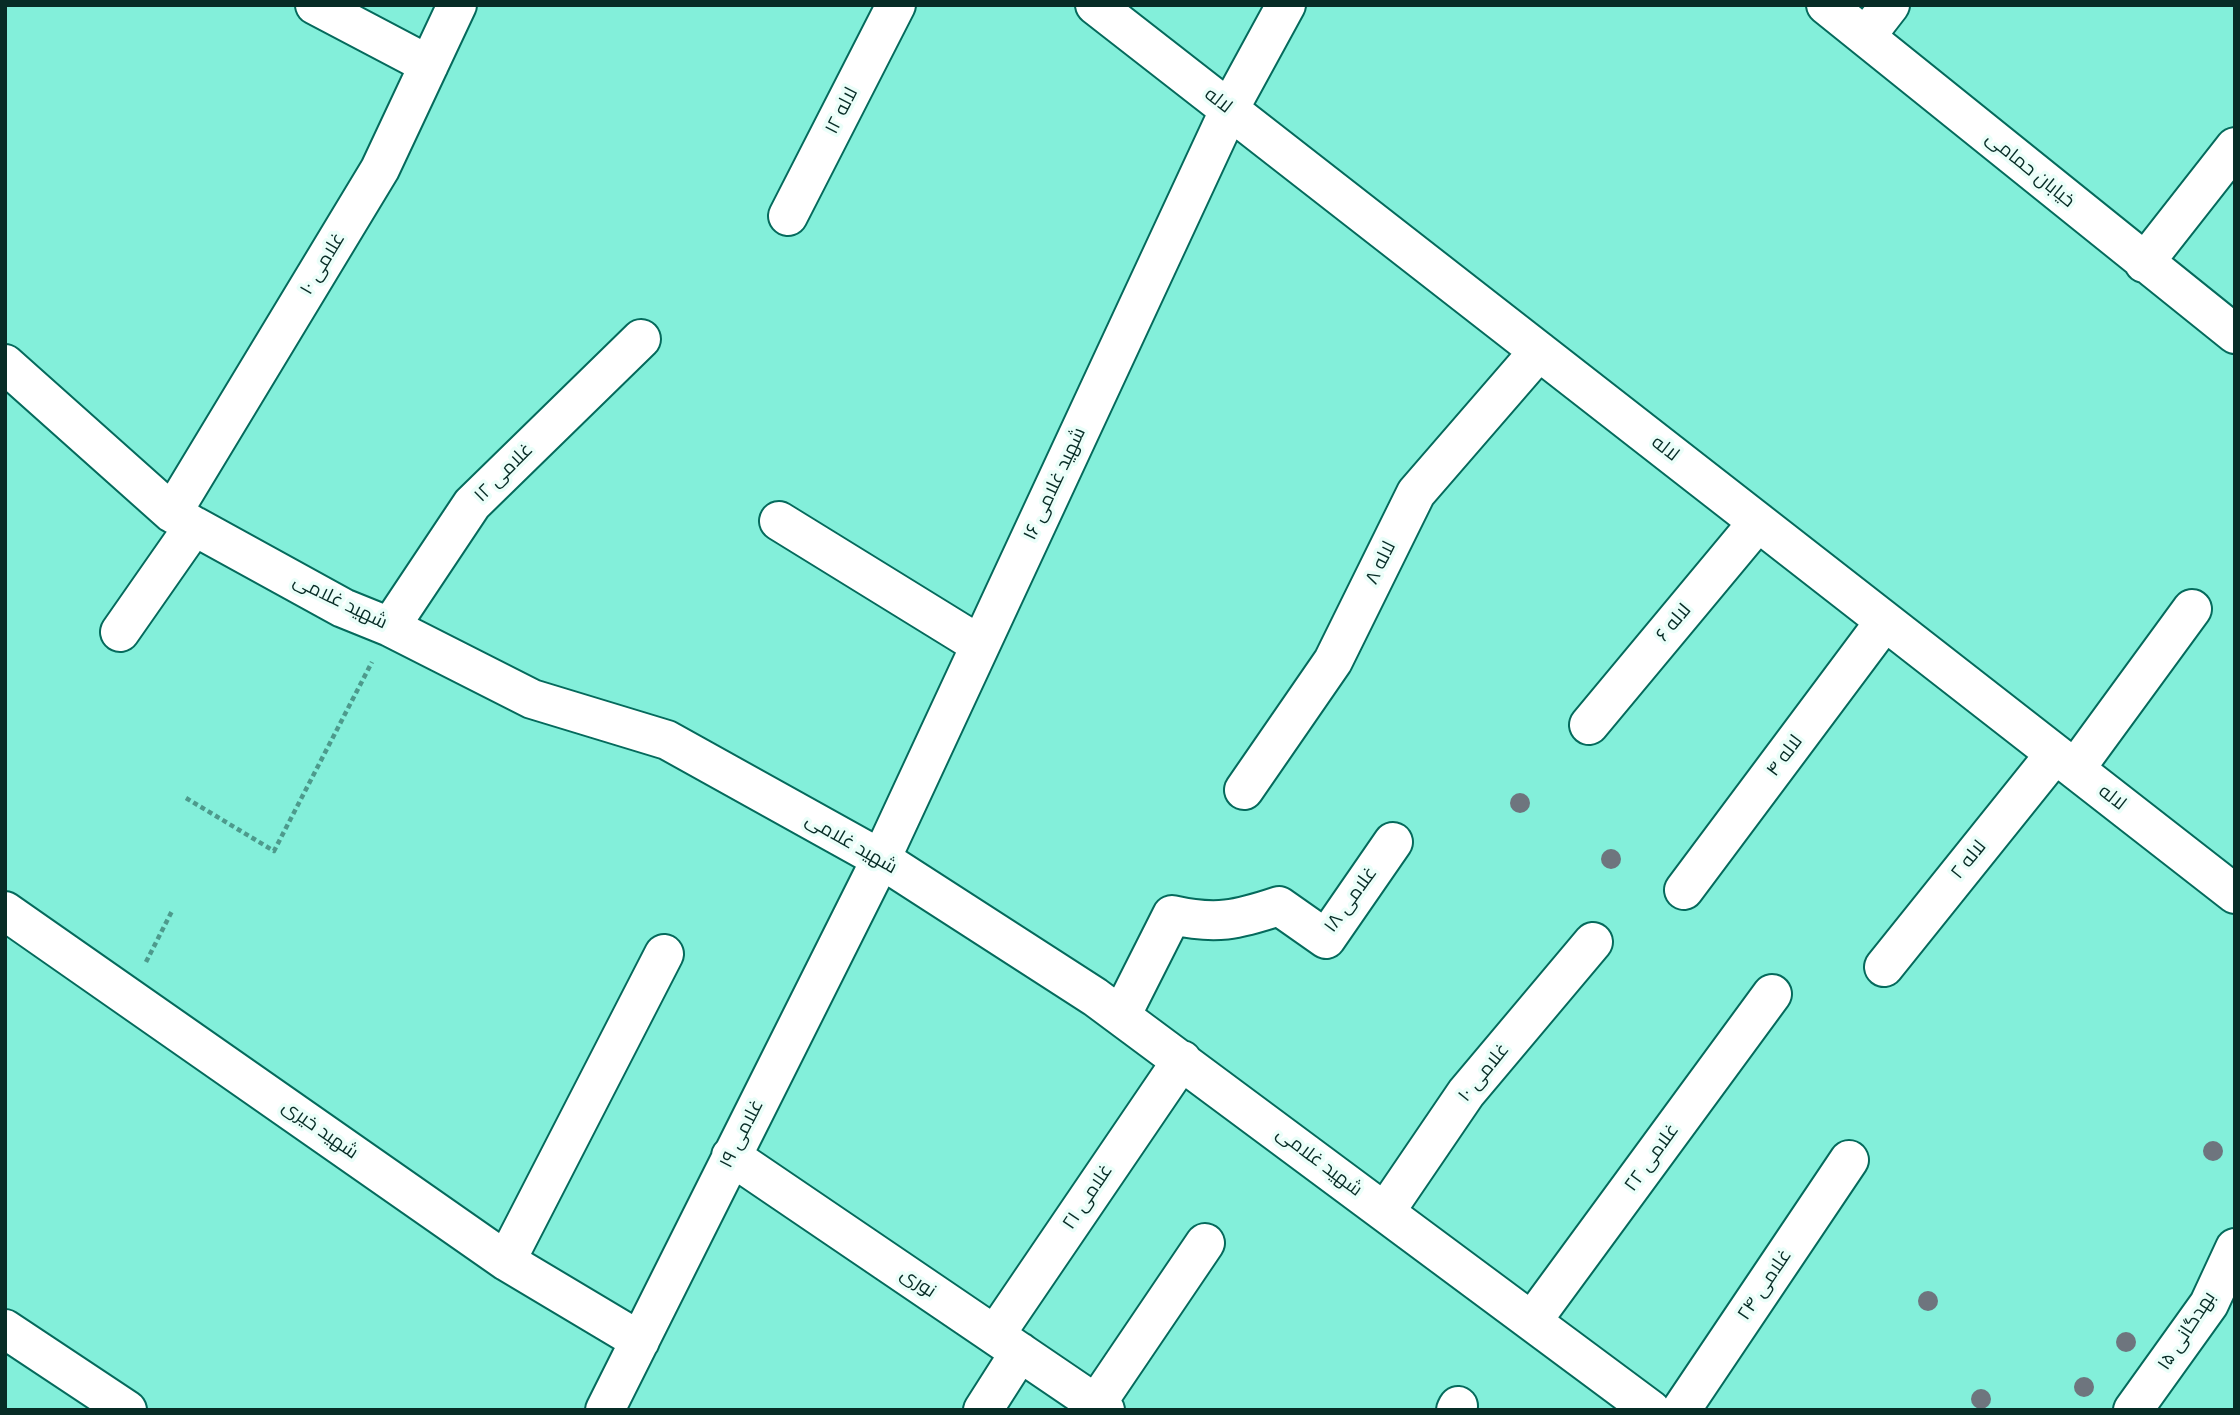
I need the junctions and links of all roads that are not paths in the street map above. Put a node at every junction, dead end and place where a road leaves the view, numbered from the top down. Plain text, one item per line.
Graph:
1 (315, 5) edge
2 (457, 5) edge
3 (896, 5) edge
4 (1095, 5) edge
5 (1286, 5) edge
6 (1826, 5) edge
7 (1890, 5) edge
8 (1866, 36) junction
9 (429, 65) junction
10 (1230, 109) junction
11 (2235, 147) edge
12 (788, 216) dead end
13 (2144, 263) junction
14 (2235, 334) edge
15 (641, 339) dead end
16 (1539, 351) junction
17 (5, 364) edge
18 (183, 519) junction
19 (779, 521) dead end
20 (1758, 522) junction
21 (2192, 609) dead end
22 (1885, 621) junction
23 (390, 627) junction
24 (120, 632) dead end
25 (981, 645) junction
26 (1589, 724) dead end
27 (2065, 761) junction
28 (1244, 790) dead end
29 (1393, 842) dead end
30 (881, 859) junction
31 (1684, 890) dead end
32 (2235, 894) edge
33 (5, 911) edge
34 (1593, 942) dead end
35 (664, 954) dead end
36 (1884, 967) dead end
37 (1772, 994) dead end
38 (1121, 1016) junction
39 (1182, 1060) junction
40 (731, 1156) junction
41 (1849, 1160) dead end
42 (1385, 1212) junction
43 (1205, 1243) dead end
44 (2235, 1248) edge
45 (506, 1261) junction
46 (1532, 1321) junction
47 (5, 1329) edge
48 (640, 1341) junction
49 (1008, 1343) junction
50 (1101, 1407) edge
51 (127, 1410) edge
52 (606, 1410) edge
53 (983, 1410) edge
54 (1651, 1410) edge
55 (1681, 1410) edge
56 (2133, 1410) edge

1 - 9 street
2 - 9 street, غلامی ۱۰
3 - 12 street, لاله ۱۲
4 - 10 street, لاله
5 - 10 street, شهید غلامی ۱۶
6 - 8 street, خیابان حمامی
7 - 8 street
8 - 13 street, خیابان حمامی
9 - 18 street, غلامی ۱۰
10 - 16 street, لاله
10 - 25 street, شهید غلامی ۱۶
11 - 13 street
13 - 14 street, خیابان حمامی
15 - 23 street, غلامی ۱۲
16 - 20 street, لاله
16 - 28 street, لاله ۸
17 - 18 street, شهید غلامی
18 - 23 street, شهید غلامی
18 - 24 street, غلامی ۱۰
19 - 25 street
20 - 22 street, لاله
20 - 26 street, لاله ۶
21 - 27 street, لاله ۲
22 - 27 street, لاله
22 - 31 street, لاله ۴
23 - 30 street, شهید غلامی
25 - 30 street, شهید غلامی ۱۶
27 - 32 street, لاله
27 - 36 street, لاله ۲
29 - 38 street, غلامی ۱۸
30 - 38 street, شهید غلامی
30 - 40 street, غلامی ۱۹
33 - 45 street, شهید خیری
34 - 42 street, غلامی ۱۰
35 - 45 street
37 - 46 street, غلامی ۲۲
38 - 39 street, شهید غلامی
39 - 42 street, شهید غلامی
39 - 49 street, غلامی ۲۱
40 - 48 street, غلامی ۱۹
40 - 49 street, نوری
41 - 55 street, غلامی ۲۴
42 - 46 street, شهید غلامی
43 - 50 street
44 - 56 street, بهدگانی ۱۵
45 - 48 street, شهید خیری
46 - 54 street, شهید غلامی
47 - 51 street
48 - 52 street, غلامی ۱۹
49 - 50 street, نوری
49 - 53 street, غلامی ۲۱

